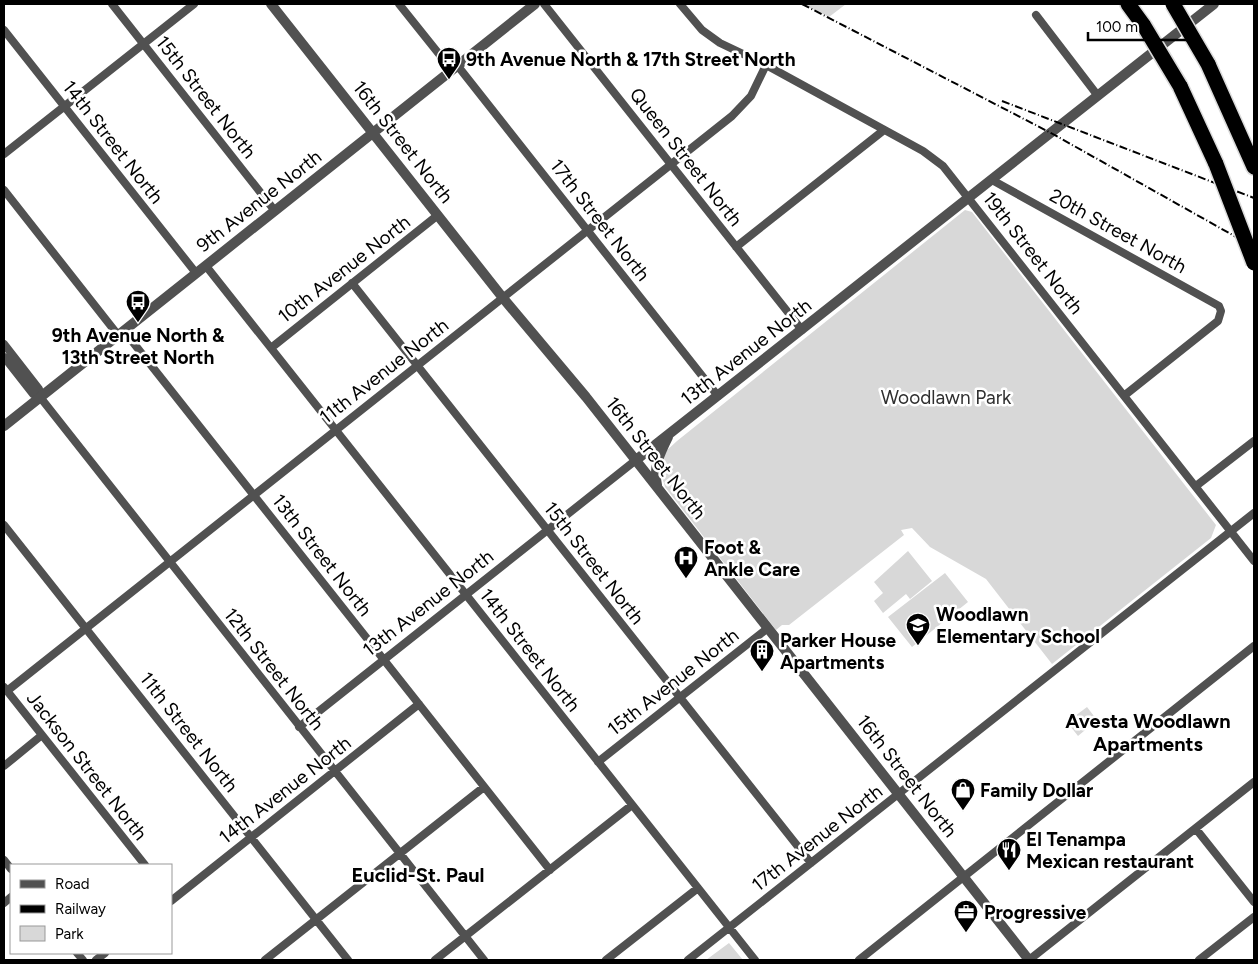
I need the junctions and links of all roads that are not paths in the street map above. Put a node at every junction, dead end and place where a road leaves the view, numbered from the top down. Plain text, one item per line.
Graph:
1 (112, 4) edge
2 (194, 4) edge
3 (271, 4) edge
4 (399, 4) edge
5 (535, 4) edge
6 (544, 4) edge
7 (680, 4) edge
8 (1128, 4) edge
9 (1173, 4) edge
10 (1214, 4) edge
11 (1036, 15) dead end
12 (4, 30) edge
13 (143, 44) junction
14 (766, 65) junction
15 (454, 67) junction
16 (1098, 96) junction
17 (64, 106) junction
18 (884, 130) junction
19 (373, 134) junction
20 (4, 154) edge
21 (671, 164) junction
22 (1254, 167) edge
23 (992, 180) junction
24 (4, 190) edge
25 (969, 198) junction
26 (275, 211) junction
27 (438, 215) junction
28 (588, 230) junction
29 (736, 247) junction
30 (1254, 263) edge
31 (206, 266) junction
32 (196, 274) junction
33 (352, 283) junction
34 (503, 298) junction
35 (802, 330) junction
36 (121, 333) junction
37 (4, 344) edge
38 (271, 348) junction
39 (4, 357) edge
40 (418, 366) junction
41 (1124, 395) junction
42 (718, 396) junction
43 (40, 397) junction
44 (4, 426) edge
45 (336, 430) junction
46 (669, 434) junction
47 (1254, 441) edge
48 (636, 460) junction
49 (1196, 486) junction
50 (658, 488) junction
51 (254, 495) junction
52 (1254, 513) edge
53 (4, 525) edge
54 (548, 530) junction
55 (1231, 531) junction
56 (1254, 561) edge
57 (169, 563) junction
58 (466, 595) junction
59 (768, 628) junction
60 (86, 629) junction
61 (1254, 646) edge
62 (384, 660) junction
63 (6, 689) edge
64 (680, 697) junction
65 (419, 704) junction
66 (299, 727) junction
67 (42, 735) junction
68 (598, 762) junction
69 (4, 766) edge
70 (334, 772) junction
71 (1254, 782) edge
72 (484, 787) junction
73 (898, 794) junction
74 (632, 805) junction
75 (1196, 829) junction
76 (251, 838) junction
77 (400, 854) junction
78 (811, 863) junction
79 (144, 864) edge
80 (550, 870) junction
81 (964, 877) junction
82 (698, 888) junction
83 (172, 900) edge
84 (1254, 902) edge
85 (1254, 917) edge
86 (316, 920) junction
87 (729, 928) junction
88 (465, 937) junction
89 (265, 960) edge
90 (348, 960) edge
91 (435, 960) edge
92 (484, 960) edge
93 (606, 960) edge
94 (688, 960) edge
95 (755, 960) edge
96 (859, 960) edge
97 (1029, 960) edge
98 (1199, 960) edge

1 - 13 street, 15th Street North
2 - 13 street
3 - 19 street, 16th Street North
4 - 15 street, 17th Street North
5 - 15 street, 9th Avenue North
6 - 21 street, Queen Street North
7 - 14 street, 19th Street North
8 - 30 highway, bridge
9 - 22 highway, bridge
10 - 16 street, 13th Avenue North
11 - 16 street
12 - 17 street, 14th Street North
13 - 17 street
13 - 26 street, 15th Street North
14 - 18 street, 19th Street North
14 - 21 street, 11th Avenue North
15 - 19 street, 9th Avenue North
15 - 28 street, 17th Street North
16 - 23 street, 13th Avenue North
17 - 20 street
17 - 32 street, 14th Street North
18 - 25 street, 19th Street North
18 - 29 street
19 - 26 street, 9th Avenue North
19 - 27 street, 16th Street North
21 - 28 street, 11th Avenue North
21 - 29 street, Queen Street North
23 - 25 street, 13th Avenue North
23 - 41 street, 20th Street North
24 - 36 street, 13th Street North
25 - 35 street, 13th Avenue North
25 - 41 street, 19th Street North
26 - 31 street, 9th Avenue North
27 - 33 street, 10th Avenue North
27 - 34 street, 16th Street North
28 - 34 street, 11th Avenue North
28 - 42 street, 17th Street North
29 - 35 street, Queen Street North
31 - 32 street, 9th Avenue North
31 - 38 street, 14th Street North
32 - 36 street, 9th Avenue North
33 - 38 street, 10th Avenue North
33 - 40 street, 15th Street North
34 - 40 street, 11th Avenue North
34 - 48 street, 16th Street North
35 - 42 street, 13th Avenue North
36 - 43 street, 9th Avenue North
36 - 51 street, 13th Street North
37 - 43 street, 12th Street North
38 - 45 street, 14th Street North
39 - 43 street, 12th Street North
40 - 45 street, 11th Avenue North
40 - 54 street, 15th Street North
41 - 49 street, 19th Street North
42 - 46 street, 13th Avenue North
43 - 44 street, 9th Avenue North
43 - 57 street, 12th Street North
45 - 51 street, 11th Avenue North
45 - 58 street, 14th Street North
46 - 48 street, 13th Avenue North
46 - 50 street
47 - 49 street
48 - 50 street, 16th Street North
48 - 54 street, 13th Avenue North
49 - 55 street, 19th Street North
50 - 59 street, 16th Street North
51 - 57 street, 11th Avenue North
51 - 62 street, 13th Street North
52 - 55 street, 17th Avenue North
53 - 60 street, 11th Street North
54 - 58 street, 13th Avenue North
54 - 64 street, 15th Street North
55 - 56 street, 19th Street North
55 - 73 street, 17th Avenue North
57 - 60 street, 11th Avenue North
57 - 66 street, 12th Street North
58 - 62 street, 13th Avenue North
58 - 68 street, 14th Street North
59 - 64 street, 15th Avenue North
59 - 73 street, 16th Street North
60 - 63 street, 11th Avenue North
60 - 76 street, 11th Street North
61 - 81 street
62 - 65 street, 13th Street North
62 - 66 street, 13th Avenue North
63 - 67 street, Jackson Street North
64 - 68 street, 15th Avenue North
64 - 78 street, 15th Street North
65 - 70 street, 14th Avenue North
65 - 72 street, 13th Street North
66 - 70 street, 12th Street North
67 - 69 street
67 - 79 street, Jackson Street North
68 - 74 street, 14th Street North
70 - 76 street, 14th Avenue North
70 - 77 street, 12th Street North
71 - 75 street
72 - 77 street
72 - 80 street, 13th Street North
73 - 78 street, 17th Avenue North
73 - 81 street, 16th Street North
74 - 80 street
74 - 82 street, 14th Street North
75 - 84 street
75 - 97 street
76 - 83 street, 14th Avenue North
76 - 86 street, 11th Street North
77 - 86 street
77 - 88 street, 12th Street North
78 - 87 street, 17th Avenue North
80 - 88 street
81 - 96 street
81 - 97 street, 16th Street North
82 - 87 street, 14th Street North
82 - 93 street
85 - 98 street
86 - 89 street
86 - 90 street, 11th Street North
87 - 94 street, 17th Avenue North
87 - 95 street, 14th Street North
88 - 91 street
88 - 92 street, 12th Street North

